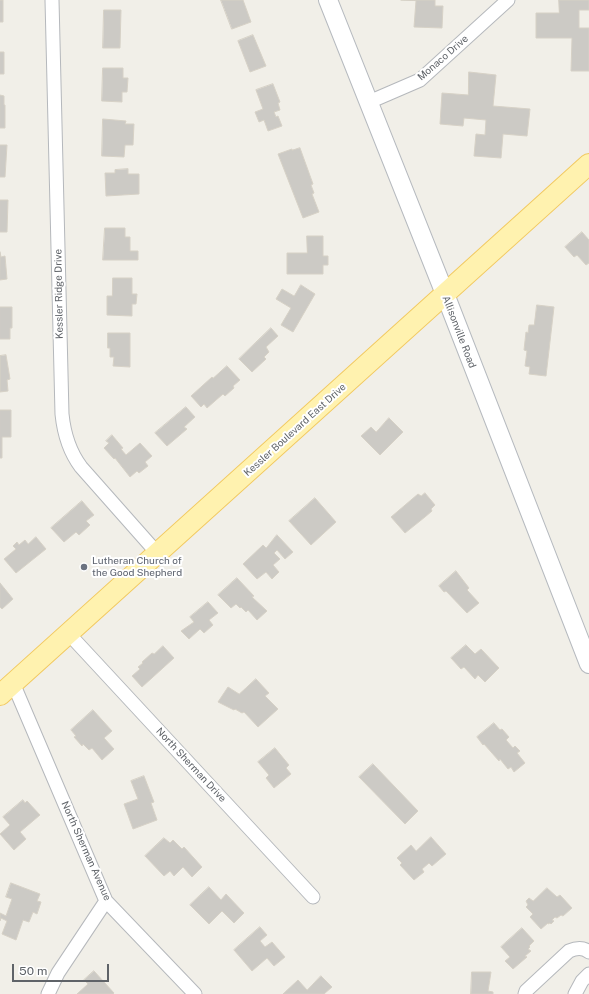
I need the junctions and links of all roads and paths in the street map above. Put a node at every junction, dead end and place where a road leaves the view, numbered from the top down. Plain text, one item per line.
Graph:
1 (52, 0) edge
2 (328, 0) edge
3 (508, 0) edge
4 (368, 102) junction
5 (589, 164) edge
6 (445, 294) junction
7 (158, 554) junction
8 (69, 634) junction
9 (584, 638) edge
10 (589, 664) edge
11 (7, 689) edge
12 (313, 897) dead end
13 (106, 901) junction
14 (589, 952) edge
15 (589, 974) edge
16 (48, 994) edge
17 (195, 994) edge
18 (525, 994) edge
19 (575, 994) edge

1 - 7 street, Kessler Ridge Drive
2 - 4 main road, Allisonville Road
3 - 4 street, Monaco Drive
4 - 6 main road, Allisonville Road
5 - 6 main road, Kessler Boulevard East Drive
6 - 7 main road, Kessler Boulevard East Drive
6 - 9 main road, Allisonville Road
7 - 8 main road, Kessler Boulevard East Drive
8 - 11 main road, Kessler Boulevard East Drive
8 - 12 street, North Sherman Drive
9 - 10 main road, Allisonville Road
11 - 13 street, North Sherman Avenue
13 - 16 street
13 - 17 street, North Sherman Avenue
14 - 18 street
15 - 19 street

